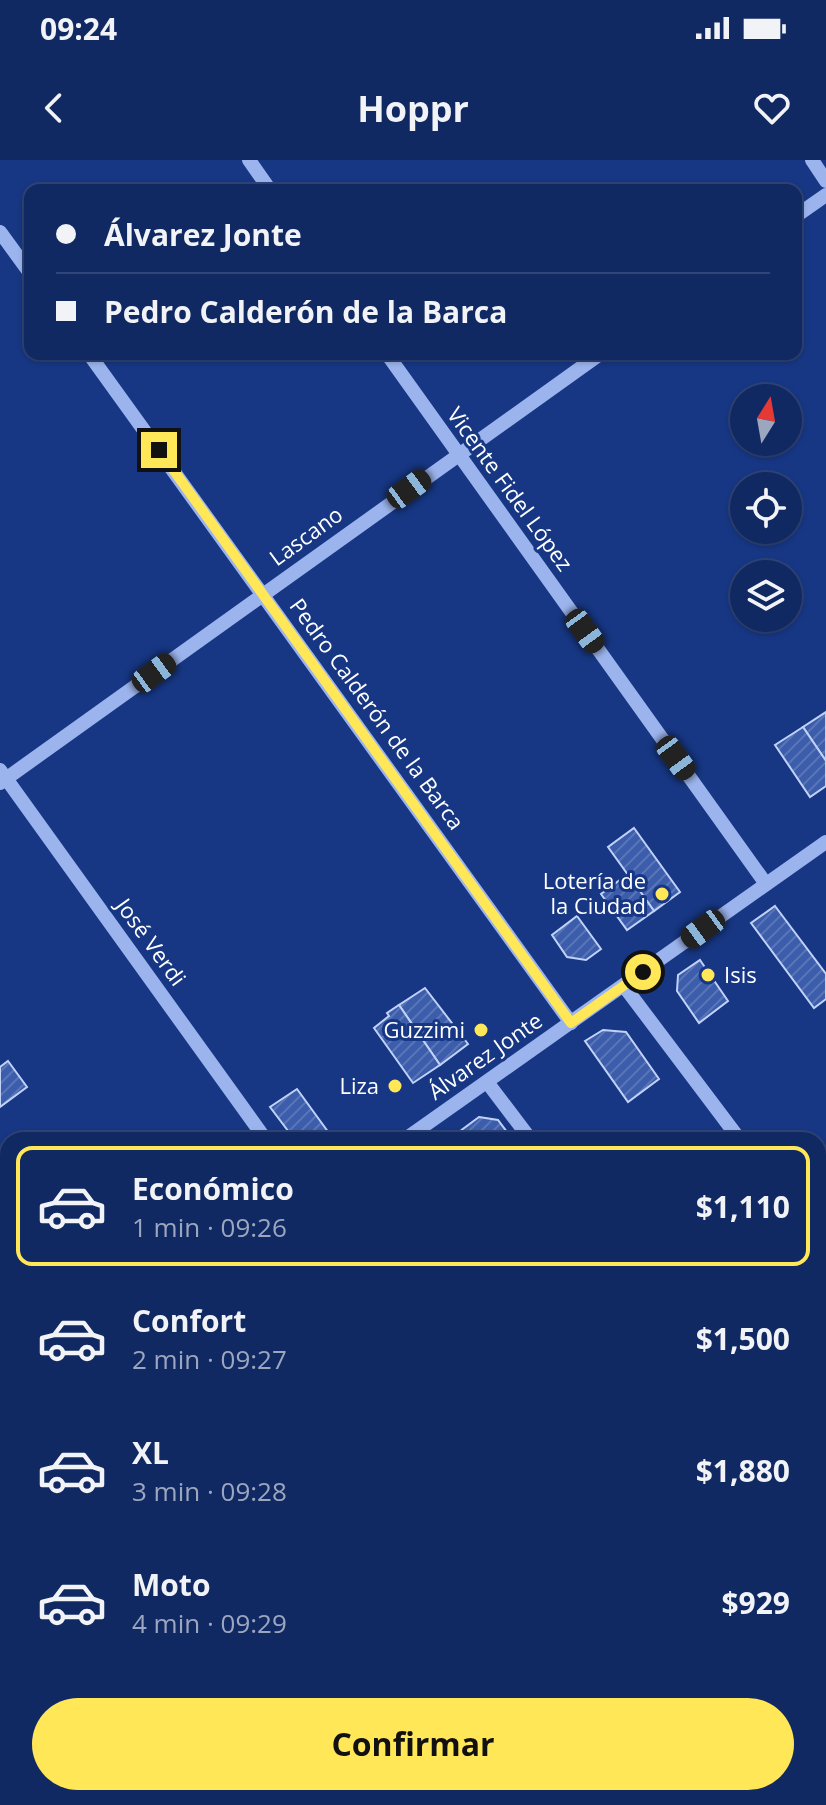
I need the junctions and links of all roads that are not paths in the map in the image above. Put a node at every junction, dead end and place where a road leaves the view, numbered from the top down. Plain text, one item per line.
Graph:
1 (249, 160) edge
2 (812, 160) edge
3 (826, 181) edge
4 (266, 184) edge
5 (826, 195) edge
6 (802, 212) edge
7 (0, 232) edge
8 (24, 265) edge
9 (93, 360) edge
10 (391, 360) edge
11 (591, 360) edge
12 (458, 454) junction
13 (264, 594) junction
14 (2, 777) edge
15 (826, 842) edge
16 (766, 884) junction
17 (624, 986) junction
18 (571, 1023) junction
19 (487, 1082) junction
20 (260, 1132) edge
21 (415, 1132) edge
22 (525, 1132) edge
23 (734, 1132) edge

1 - 4 street
2 - 3 street
5 - 6 street
7 - 8 street
9 - 13 street, Pedro Calderón de la Barca
10 - 12 street, Vicente Fidel López
11 - 12 street, Lascano
12 - 13 street, Lascano
12 - 16 street, Vicente Fidel López
13 - 14 street, Lascano
13 - 18 street, Pedro Calderón de la Barca
14 - 20 street, José Verdi
15 - 16 street, Álvarez Jonte
16 - 17 street, Álvarez Jonte
17 - 18 street, Álvarez Jonte
17 - 23 street
18 - 19 street, Álvarez Jonte
19 - 21 street, Álvarez Jonte
19 - 22 street

